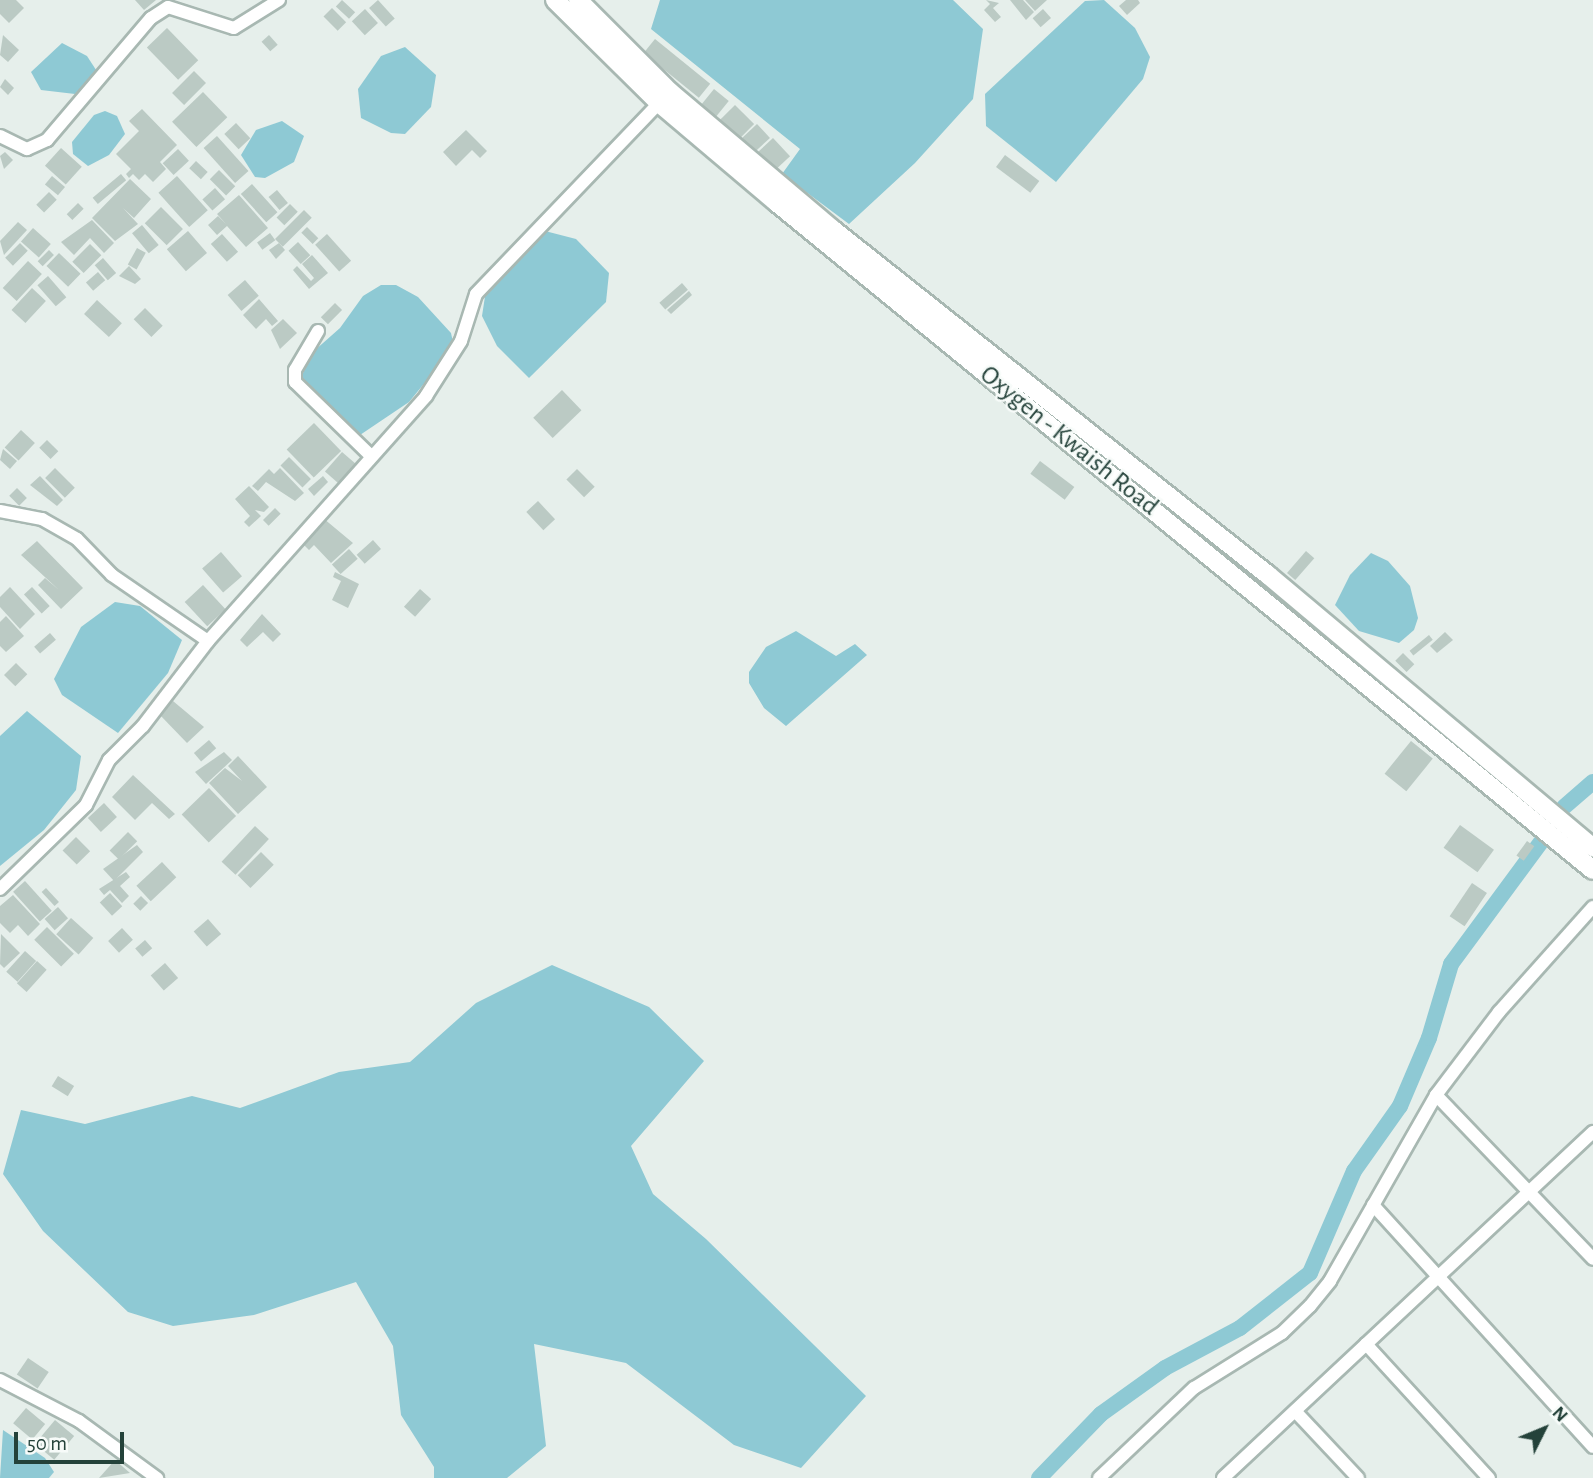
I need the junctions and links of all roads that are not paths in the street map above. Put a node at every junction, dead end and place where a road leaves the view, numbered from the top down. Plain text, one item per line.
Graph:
1 (279, 0) edge
2 (555, 0) edge
3 (578, 0) edge
4 (664, 97) junction
5 (0, 136) edge
6 (318, 331) dead end
7 (372, 457) junction
8 (0, 512) edge
9 (208, 641) junction
10 (1593, 848) edge
11 (1593, 870) edge
12 (0, 889) edge
13 (1593, 907) edge
14 (1436, 1095) junction
15 (1593, 1132) edge
16 (1529, 1192) junction
17 (1373, 1205) junction
18 (1593, 1259) edge
19 (1436, 1279) junction
20 (1366, 1344) junction
21 (0, 1380) edge
22 (1295, 1411) junction
23 (1593, 1447) edge
24 (157, 1478) edge
25 (1099, 1478) edge
26 (1224, 1478) edge
27 (1358, 1478) edge
28 (1489, 1478) edge

1 - 5 street
2 - 4 main road, Oxygen - Kwaish Road
3 - 4 main road, Oxygen - Kwaish Road
4 - 7 street
4 - 10 main road, Oxygen - Kwaish Road
4 - 11 main road, Oxygen - Kwaish Road
6 - 7 street
7 - 9 street
8 - 9 street
9 - 12 street
13 - 14 street
14 - 16 street
14 - 17 street
15 - 16 street
16 - 18 street
16 - 19 street
17 - 19 street
17 - 25 street
19 - 20 street
19 - 23 street
20 - 22 street
20 - 28 street
21 - 24 street
22 - 26 street
22 - 27 street

